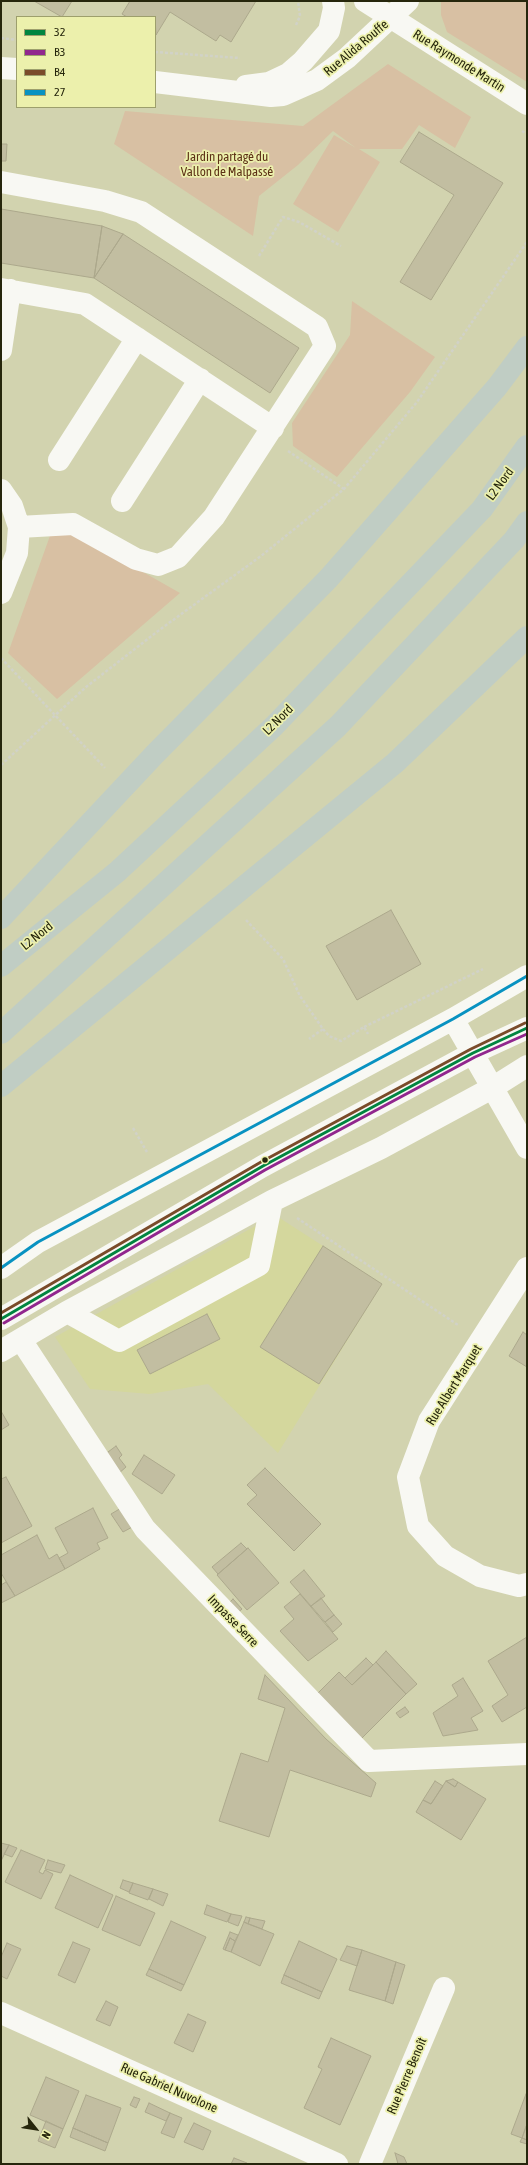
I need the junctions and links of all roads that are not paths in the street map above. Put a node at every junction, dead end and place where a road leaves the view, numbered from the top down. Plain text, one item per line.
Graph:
1 (333, 1) edge
2 (365, 1) edge
3 (408, 1) edge
4 (392, 18) junction
5 (1, 68) edge
6 (16, 69) edge
7 (156, 82) edge
8 (229, 89) junction
9 (527, 104) edge
10 (1, 182) edge
11 (5, 289) edge
12 (137, 338) junction
13 (527, 347) edge
14 (1, 350) edge
15 (200, 379) junction
16 (270, 432) junction
17 (527, 446) edge
18 (58, 460) dead end
19 (1, 490) edge
20 (122, 501) dead end
21 (527, 522) edge
22 (19, 527) junction
23 (1, 593) edge
24 (527, 638) edge
25 (1, 918) edge
26 (1, 966) edge
27 (527, 976) edge
28 (454, 1019) junction
29 (527, 1028) edge
30 (1, 1033) edge
31 (473, 1053) junction
32 (527, 1066) edge
33 (1, 1086) edge
34 (492, 1088) junction
35 (527, 1148) edge
36 (272, 1201) junction
37 (38, 1242) junction
38 (1, 1257) edge
39 (1, 1268) edge
40 (527, 1268) edge
41 (67, 1312) junction
42 (1, 1319) edge
43 (21, 1340) junction
44 (1, 1351) edge
45 (527, 1584) edge
46 (527, 1754) edge
47 (444, 1988) dead end
48 (1, 2013) edge
49 (337, 2164) edge
50 (370, 2164) edge

1 - 8 street, Rue Alida Rouffe
2 - 4 street, Rue Raymonde Martin
3 - 4 street
4 - 8 street, Rue Alida Rouffe
4 - 9 street, Rue Raymonde Martin
5 - 6 street
7 - 8 street, Rue Alida Rouffe
10 - 16 street
11 - 12 street
11 - 14 street
12 - 15 street
12 - 18 street
13 - 25 highway
15 - 16 street
15 - 20 street
16 - 22 street
17 - 26 highway, L2 Nord
19 - 22 street
21 - 30 highway
22 - 23 street
24 - 33 highway
27 - 28 street
28 - 31 street
28 - 37 street
29 - 31 street
31 - 34 street
31 - 42 street
32 - 34 street
34 - 35 street
34 - 36 street
36 - 41 street
36 - 41 street
37 - 38 street
37 - 39 street
40 - 45 street, Rue Albert Marquet
41 - 43 street
43 - 44 street
43 - 46 street, Impasse Serre
47 - 50 street, Rue Pierre Benoît
48 - 49 street, Rue Gabriel Nuvolone

